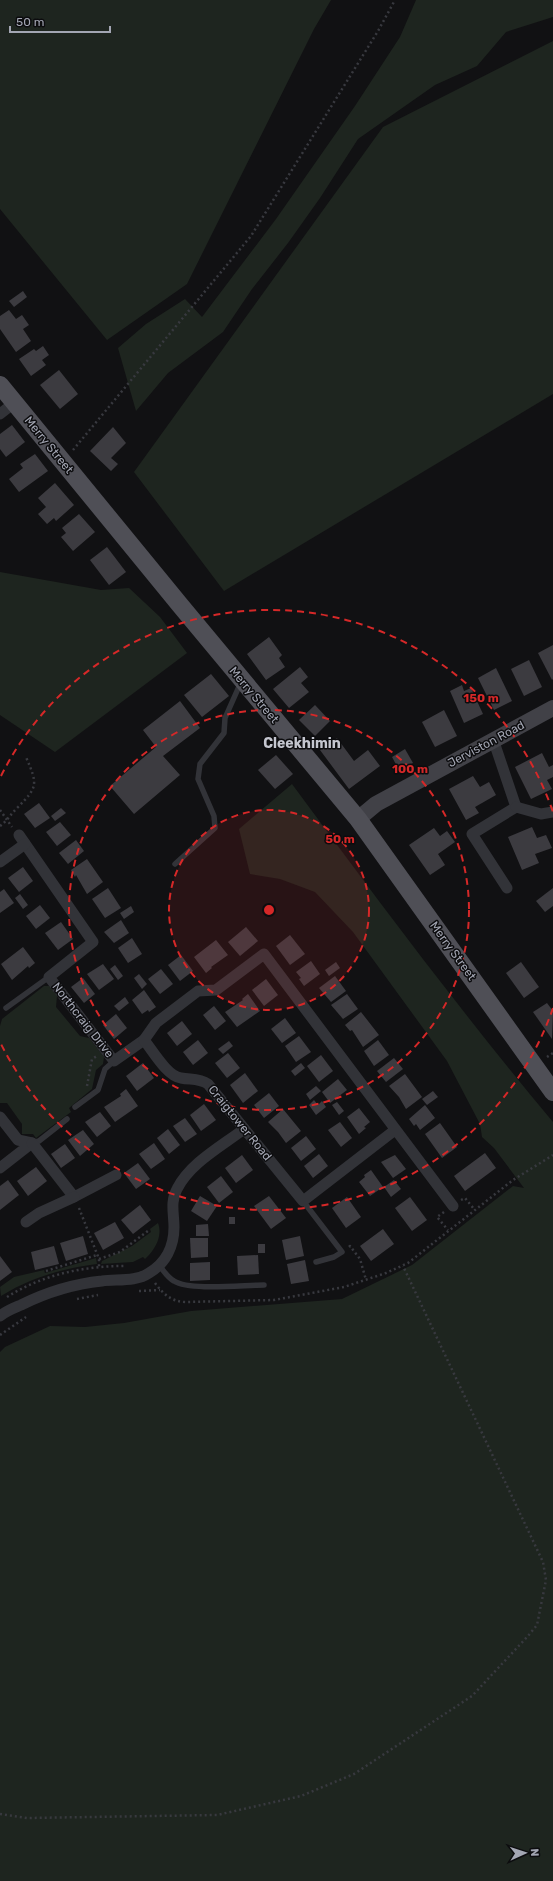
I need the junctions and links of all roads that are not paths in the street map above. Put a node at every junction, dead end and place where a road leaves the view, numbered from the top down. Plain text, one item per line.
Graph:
1 (0, 385) edge
2 (14, 403) junction
3 (0, 414) edge
4 (242, 680) junction
5 (553, 708) edge
6 (493, 739) junction
7 (516, 807) junction
8 (553, 812) edge
9 (358, 819) junction
10 (0, 862) edge
11 (175, 864) dead end
12 (507, 888) dead end
13 (49, 976) junction
14 (6, 1008) dead end
15 (144, 1040) junction
16 (114, 1061) junction
17 (553, 1092) edge
18 (75, 1107) dead end
19 (0, 1117) edge
20 (67, 1120) dead end
21 (244, 1129) junction
22 (395, 1130) junction
23 (32, 1143) junction
24 (0, 1168) edge
25 (116, 1175) dead end
26 (74, 1197) junction
27 (303, 1200) junction
28 (453, 1206) dead end
29 (26, 1222) dead end
30 (316, 1262) dead end
31 (159, 1265) junction
32 (264, 1285) dead end
33 (0, 1315) edge

1 - 2 main road, Merry Street
2 - 3 street
2 - 4 main road, Merry Street
4 - 9 main road, Merry Street
4 - 11 lane
5 - 6 main road, Jerviston Road
6 - 7 street
6 - 9 main road, Jerviston Road
7 - 8 street
7 - 12 street
9 - 17 main road, Merry Street
10 - 13 street, Northcraig Drive
13 - 14 lane
13 - 16 street, Northcraig Drive
15 - 16 street, Northcraig Drive
15 - 21 street, Craigtower Road
15 - 22 street
16 - 18 lane
19 - 23 street
20 - 23 lane
21 - 27 street, Craigtower Road
21 - 31 street
22 - 27 street
22 - 28 street
23 - 24 street
23 - 26 street
25 - 26 street
26 - 29 street
27 - 30 lane
31 - 32 lane
31 - 33 street

